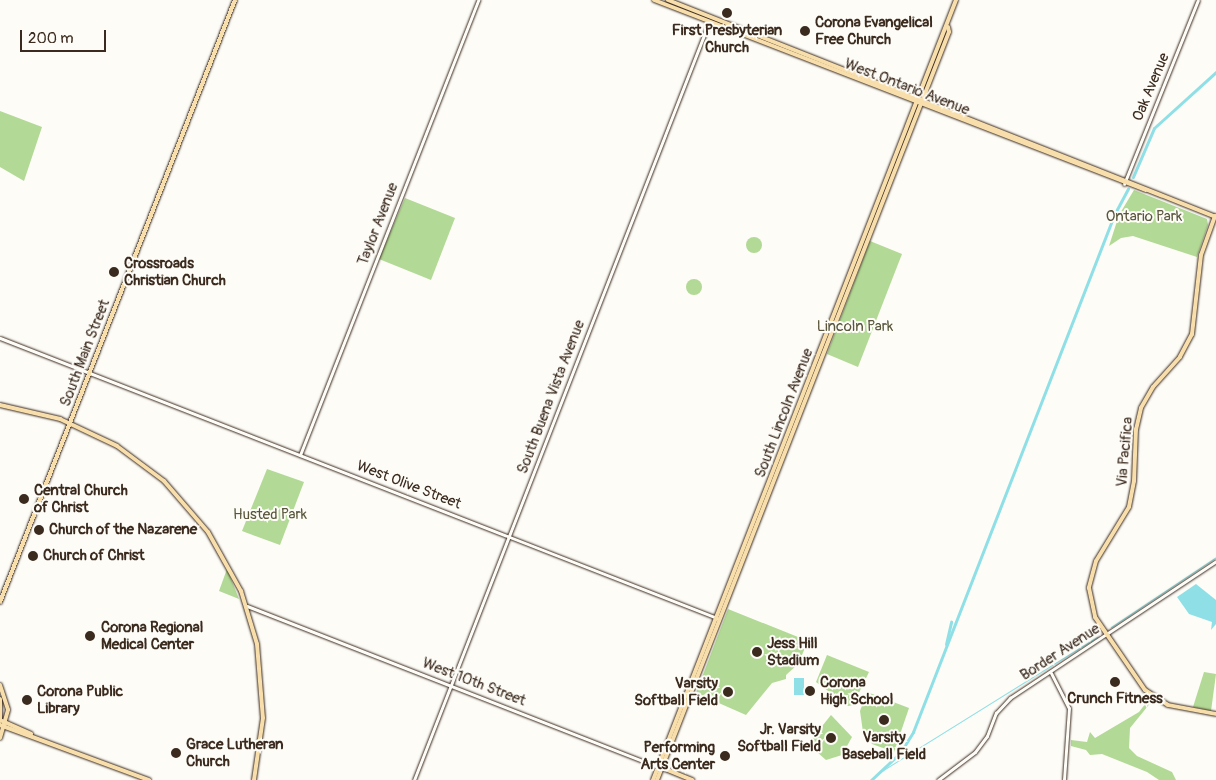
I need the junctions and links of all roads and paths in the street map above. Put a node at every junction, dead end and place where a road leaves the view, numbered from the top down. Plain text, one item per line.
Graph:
1 (235, 0) edge
2 (478, 0) edge
3 (654, 0) edge
4 (668, 0) edge
5 (956, 0) edge
6 (1198, 0) edge
7 (709, 22) junction
8 (919, 101) junction
9 (1126, 179) junction
10 (1124, 184) junction
11 (1154, 192) junction
12 (1215, 217) edge
13 (0, 338) edge
14 (89, 373) junction
15 (0, 405) edge
16 (70, 423) junction
17 (300, 455) junction
18 (509, 537) junction
19 (1216, 561) edge
20 (0, 602) edge
21 (247, 606) junction
22 (718, 618) junction
23 (1106, 635) junction
24 (1051, 673) junction
25 (0, 685) edge
26 (451, 686) junction
27 (0, 699) edge
28 (1216, 714) edge
29 (2, 722) edge
30 (0, 738) edge
31 (660, 767) junction
32 (149, 780) edge
33 (254, 780) edge
34 (414, 780) edge
35 (653, 780) edge
36 (657, 780) edge
37 (693, 780) edge
38 (938, 780) edge
39 (1064, 780) edge

1 - 14 main road, South Main Street
2 - 17 street, Taylor Avenue
3 - 7 main road, West Ontario Avenue
4 - 8 main road, West Ontario Avenue
5 - 8 main road, South Lincoln Avenue
6 - 9 street, Oak Avenue
7 - 8 main road, West Ontario Avenue
7 - 18 street, South Buena Vista Avenue
8 - 9 main road, West Ontario Avenue
8 - 10 main road, West Ontario Avenue
8 - 22 main road, South Lincoln Avenue
9 - 10 street, Oak Avenue
9 - 11 main road, West Ontario Avenue
10 - 11 main road, West Ontario Avenue
11 - 12 main road, West Ontario Avenue
12 - 23 main road, Via Pacifica
13 - 14 street, West Olive Street
14 - 16 main road, South Main Street
14 - 17 street, West Olive Street
15 - 16 main road
16 - 20 main road, South Main Street
16 - 21 main road
17 - 18 street, West Olive Street
18 - 22 street, West Olive Street
18 - 26 street, South Buena Vista Avenue
19 - 23 street, Border Avenue
21 - 26 street, West 10th Street
21 - 33 main road
22 - 31 main road, South Lincoln Avenue
23 - 24 street, Border Avenue
23 - 28 main road, Via Pacifica
24 - 38 street, Border Avenue
24 - 39 street
25 - 29 main road
26 - 31 street, West 10th Street
26 - 34 street, South Buena Vista Avenue
27 - 29 main road
29 - 30 main road
29 - 32 main road
31 - 35 main road, South Lincoln Avenue
31 - 36 main road, South Lincoln Avenue
31 - 37 main road, West 10th Street

